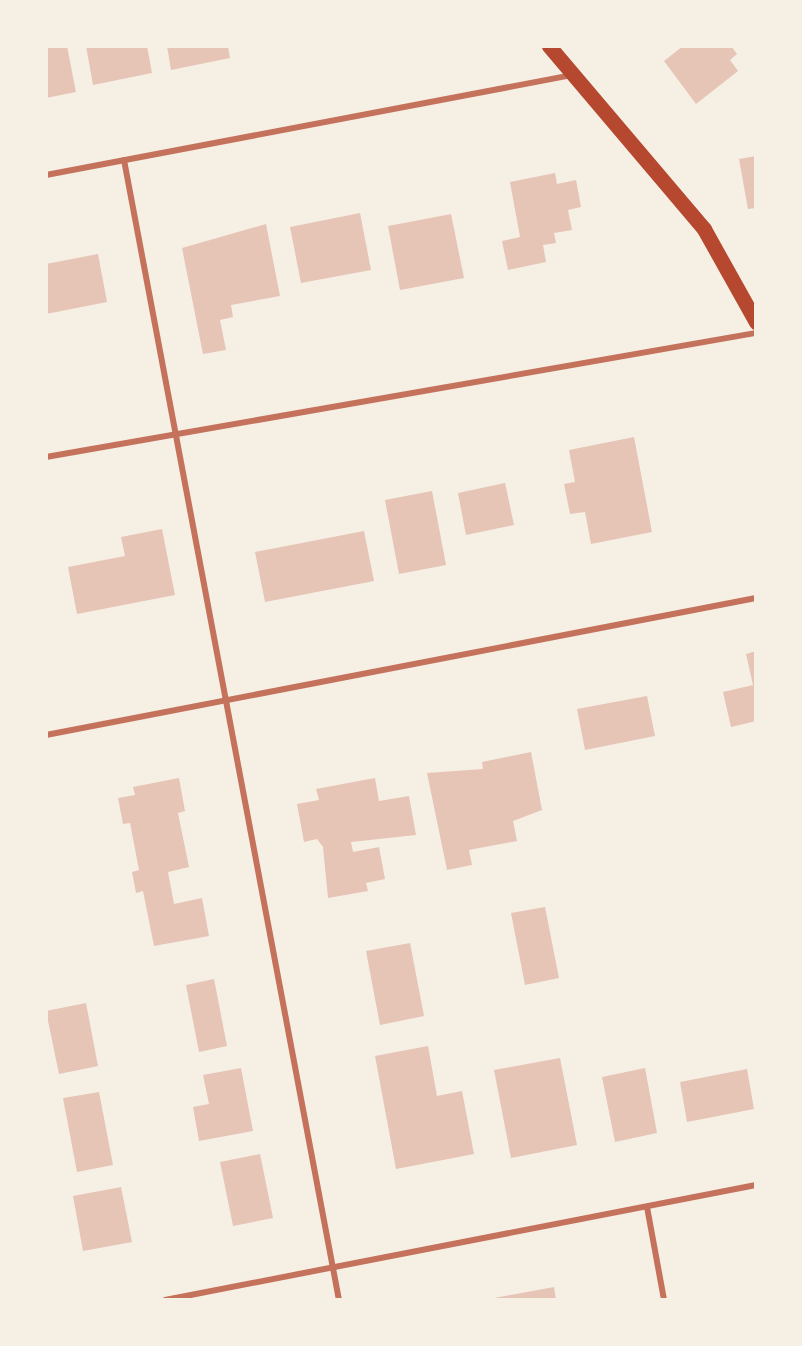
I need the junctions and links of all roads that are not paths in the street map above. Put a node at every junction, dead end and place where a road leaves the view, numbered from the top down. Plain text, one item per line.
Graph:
1 (549, 46) edge
2 (576, 75) junction
3 (124, 160) junction
4 (46, 175) edge
5 (756, 322) edge
6 (756, 333) edge
7 (176, 433) junction
8 (46, 457) edge
9 (756, 598) edge
10 (226, 701) junction
11 (46, 735) edge
12 (756, 1185) edge
13 (647, 1208) junction
14 (333, 1269) junction
15 (165, 1299) edge
16 (339, 1299) edge
17 (664, 1299) edge

1 - 2 main road
2 - 3 street
2 - 5 main road
3 - 4 street
3 - 7 street
6 - 7 street
7 - 8 street
7 - 10 street
9 - 10 street
10 - 11 street
10 - 14 street
12 - 13 street
13 - 14 street
13 - 17 street
14 - 15 street
14 - 16 street

